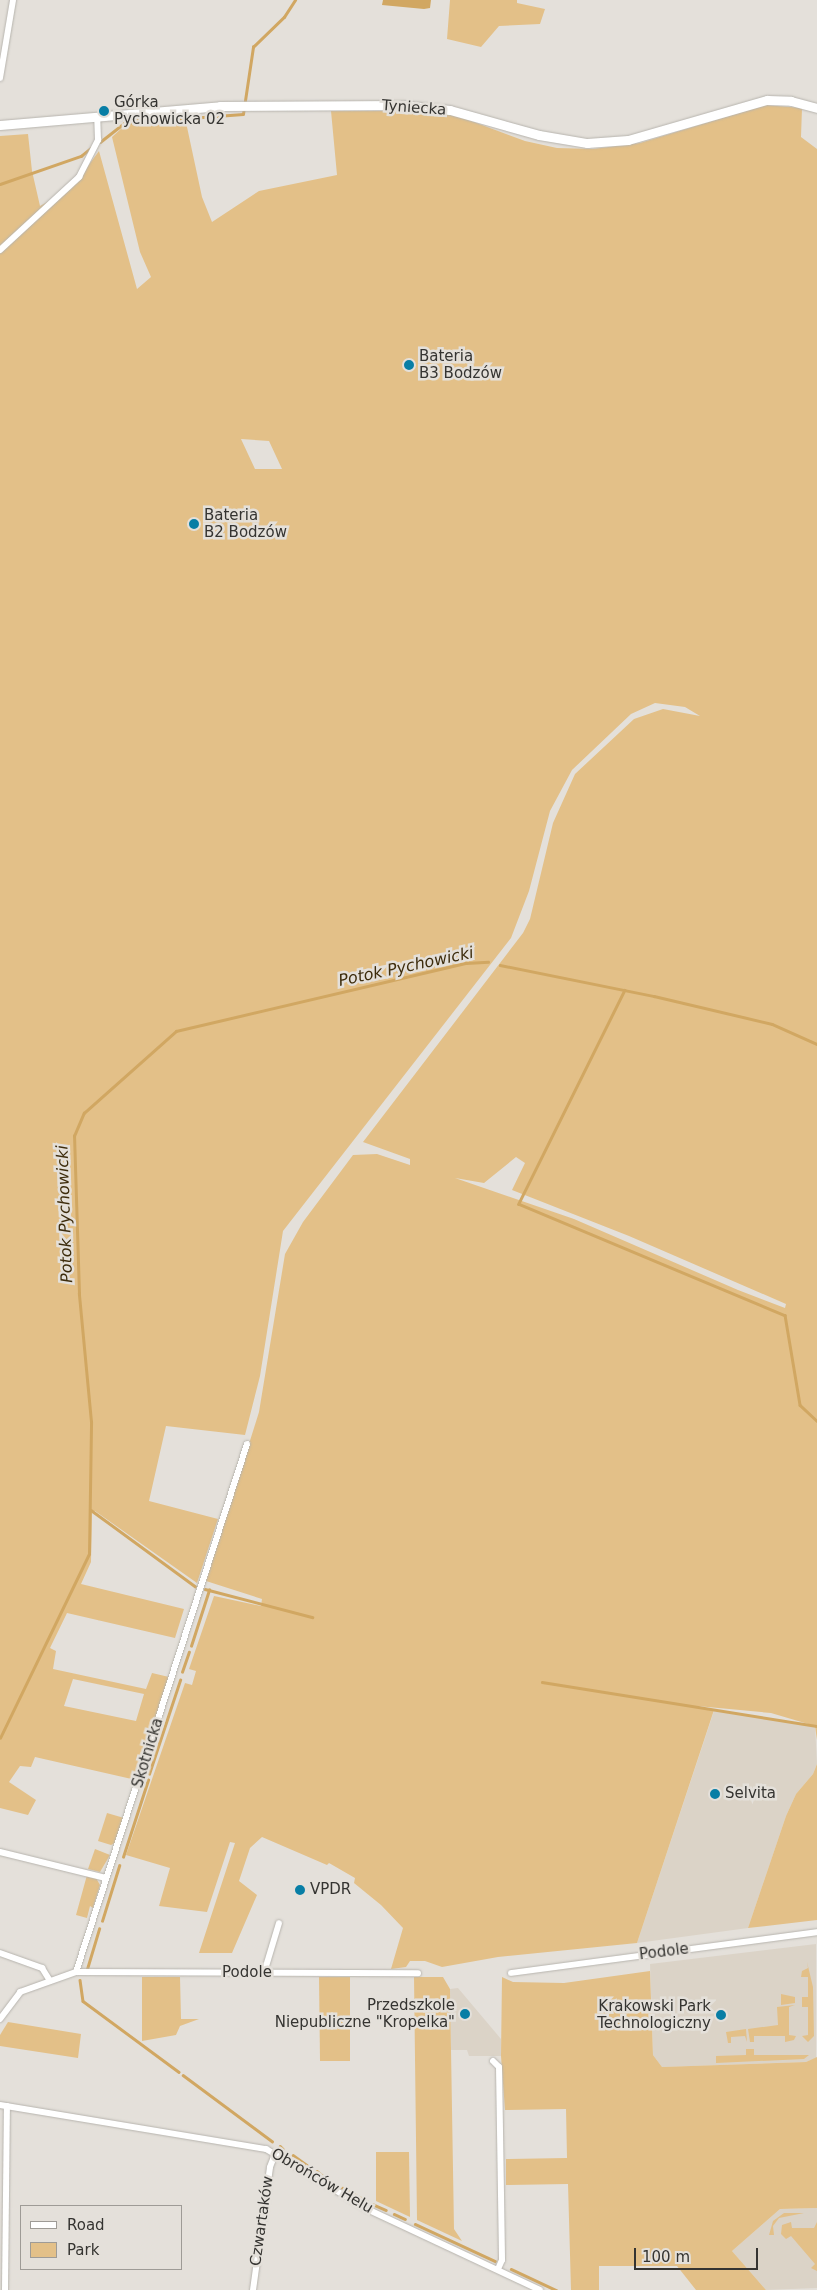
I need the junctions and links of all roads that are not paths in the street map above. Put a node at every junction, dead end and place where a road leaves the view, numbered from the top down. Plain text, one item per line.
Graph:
1 (13, 0) edge
2 (0, 78) edge
3 (817, 108) edge
4 (97, 116) junction
5 (0, 125) edge
6 (0, 250) edge
7 (247, 1444) dead end
8 (0, 1852) edge
9 (106, 1878) junction
10 (279, 1923) dead end
11 (817, 1932) edge
12 (0, 1953) edge
13 (76, 1972) junction
14 (264, 1973) junction
15 (418, 1973) dead end
16 (511, 1973) dead end
17 (50, 1981) junction
18 (0, 2019) edge
19 (493, 2061) dead end
20 (3, 2105) edge
21 (275, 2154) junction
22 (498, 2269) junction
23 (5, 2290) edge
24 (252, 2290) edge
25 (540, 2290) edge

1 - 2 street
3 - 4 street, Tyniecka
4 - 5 street, Tyniecka
4 - 6 street
7 - 9 street, Skotnicka
8 - 9 street
9 - 13 street, Skotnicka
10 - 14 street
11 - 16 street, Podole
12 - 17 street
13 - 14 street, Podole
13 - 17 street
14 - 15 street, Podole
17 - 18 street
19 - 22 street
20 - 21 street, Obrońców Helu
20 - 23 street
21 - 22 street, Obrońców Helu
21 - 24 street, Czwartaków
22 - 25 street, Obrońców Helu

